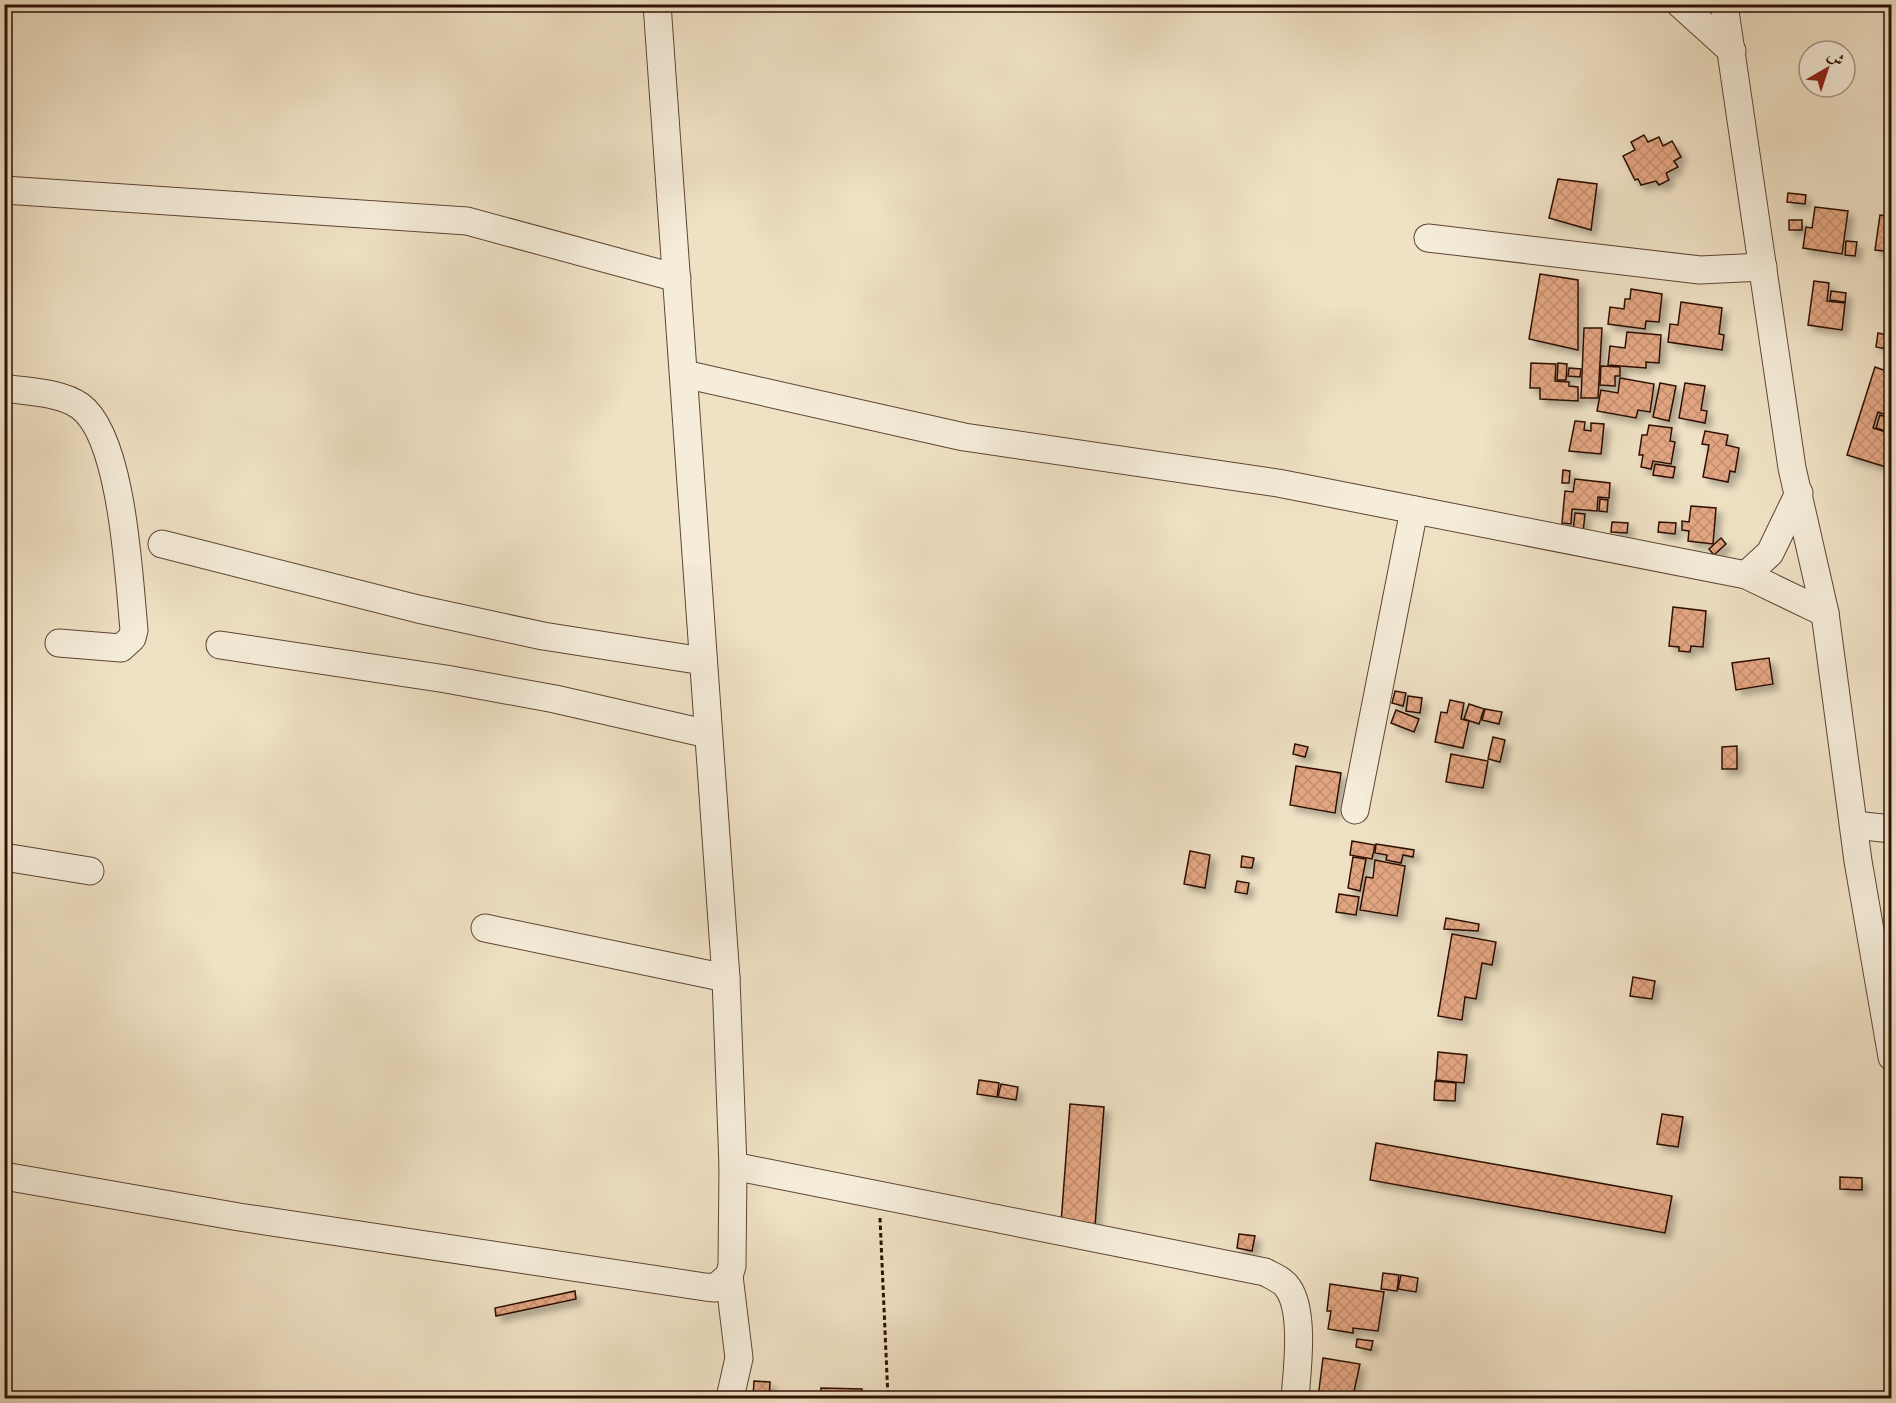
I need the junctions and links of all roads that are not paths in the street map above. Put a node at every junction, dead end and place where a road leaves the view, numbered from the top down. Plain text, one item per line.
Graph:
1 (657, 4) edge
2 (1680, 4) edge
3 (1724, 4) edge
4 (1732, 51) junction
5 (4, 190) edge
6 (1428, 238) dead end
7 (1763, 267) junction
8 (677, 278) junction
9 (684, 374) junction
10 (4, 388) edge
11 (1799, 493) junction
12 (1414, 510) junction
13 (162, 544) dead end
14 (1746, 575) junction
15 (1825, 613) junction
16 (59, 643) dead end
17 (220, 645) dead end
18 (703, 661) junction
19 (708, 734) junction
20 (1355, 810) dead end
21 (1854, 825) junction
22 (1892, 829) edge
23 (4, 857) edge
24 (90, 871) dead end
25 (485, 928) dead end
26 (726, 978) junction
27 (1892, 1057) edge
28 (733, 1166) junction
29 (4, 1176) edge
30 (729, 1276) junction
31 (730, 1398) edge
32 (1295, 1398) edge

1 - 8 street
2 - 4 street
3 - 4 street
4 - 7 street
5 - 8 street
6 - 7 street
7 - 11 street
8 - 9 street
9 - 12 street
9 - 18 street
10 - 16 street
11 - 14 street
11 - 15 street
12 - 14 street
12 - 20 street
13 - 18 street
14 - 15 street
15 - 21 street
17 - 19 street
18 - 19 street
19 - 26 street
21 - 22 street
21 - 27 street
23 - 24 street
25 - 26 street
26 - 28 street
28 - 30 street
28 - 32 street
29 - 30 street
30 - 31 street

